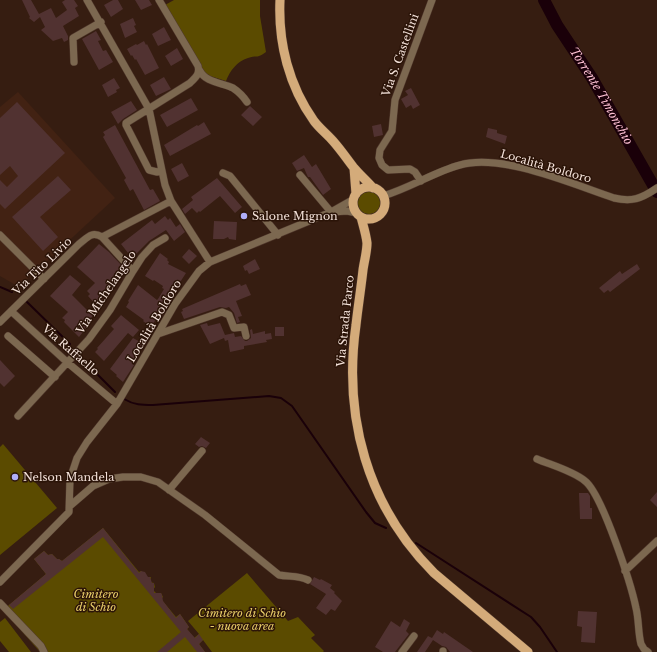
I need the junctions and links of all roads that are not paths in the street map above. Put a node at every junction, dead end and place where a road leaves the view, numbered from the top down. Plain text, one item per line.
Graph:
1 (87, 0) edge
2 (159, 0) edge
3 (280, 0) edge
4 (432, 0) edge
5 (101, 22) junction
6 (74, 62) dead end
7 (200, 71) junction
8 (247, 102) dead end
9 (149, 109) junction
10 (354, 168) junction
11 (161, 171) junction
12 (223, 173) dead end
13 (300, 175) dead end
14 (421, 180) junction
15 (373, 188) junction
16 (657, 188) edge
17 (383, 196) junction
18 (355, 197) junction
19 (171, 201) junction
20 (331, 212) junction
21 (359, 215) junction
22 (0, 235) edge
23 (278, 235) junction
24 (102, 237) junction
25 (165, 238) dead end
26 (210, 262) junction
27 (133, 271) junction
28 (44, 279) junction
29 (11, 311) junction
30 (0, 322) edge
31 (158, 334) junction
32 (8, 336) dead end
33 (246, 336) dead end
34 (68, 363) junction
35 (55, 377) junction
36 (119, 402) junction
37 (18, 416) dead end
38 (202, 451) dead end
39 (537, 459) dead end
40 (169, 490) junction
41 (71, 506) junction
42 (657, 541) edge
43 (625, 571) junction
44 (308, 580) dead end
45 (0, 582) edge
46 (0, 603) edge
47 (414, 636) dead end
48 (44, 652) edge
49 (402, 652) edge
50 (528, 652) edge
51 (648, 652) edge

1 - 5 street
2 - 7 street
3 - 10 main road
4 - 14 street, Via S. Castellini
5 - 6 street
5 - 9 street
7 - 8 street
7 - 9 street
9 - 11 street
9 - 11 street
10 - 15 main road
10 - 18 main road
11 - 19 street
12 - 23 street
13 - 20 street
14 - 16 street, Località Boldoro
14 - 17 street, Località Boldoro
15 - 17 main road
15 - 18 main road
17 - 21 main road
18 - 20 street, Località Boldoro
18 - 21 main road
19 - 24 street
19 - 26 street
20 - 21 street, Località Boldoro
20 - 23 street, Località Boldoro
21 - 50 main road, Via Strada Parco
22 - 28 street
23 - 26 street, Località Boldoro
24 - 27 street
24 - 28 street, Via Tito Livio
25 - 27 street, Via Michelangelo
26 - 31 street, Località Boldoro
27 - 34 street, Via Michelangelo
28 - 29 street, Via Tito Livio
29 - 30 street, Via Tito Livio
29 - 34 street, Via Raffaello
31 - 33 street
31 - 36 street, Località Boldoro
32 - 35 street
34 - 35 street, Via Michelangelo
34 - 36 street, Via Raffaello
35 - 37 street, Via Michelangelo
36 - 41 street, Località Boldoro
38 - 40 street
39 - 43 street
40 - 41 street
40 - 44 street
41 - 45 street
42 - 43 street
43 - 51 street
46 - 48 street
47 - 49 street

